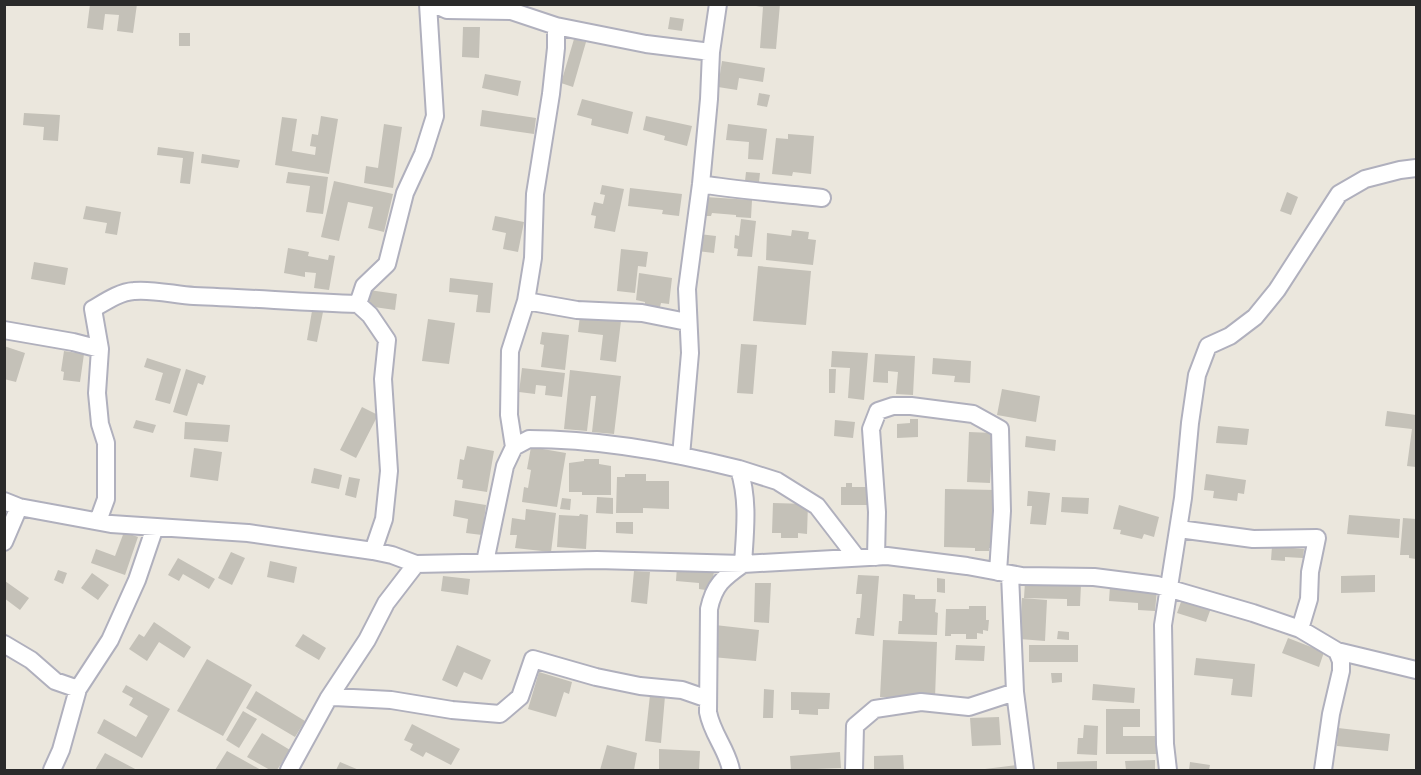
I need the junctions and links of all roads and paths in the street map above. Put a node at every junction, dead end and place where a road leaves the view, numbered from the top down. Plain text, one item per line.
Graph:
1 (428, 4) edge
2 (434, 4) edge
3 (718, 4) edge
4 (556, 26) junction
5 (711, 52) junction
6 (1416, 168) edge
7 (701, 184) junction
8 (822, 198) dead end
9 (526, 301) junction
10 (358, 304) junction
11 (687, 322) junction
12 (4, 330) edge
13 (100, 349) junction
14 (514, 447) junction
15 (681, 456) junction
16 (739, 469) junction
17 (12, 504) edge
18 (98, 521) junction
19 (155, 527) junction
20 (1179, 529) junction
21 (4, 542) edge
22 (373, 551) junction
23 (876, 557) junction
24 (857, 558) junction
25 (485, 562) junction
26 (416, 564) junction
27 (742, 564) junction
28 (1004, 573) junction
29 (1170, 589) junction
30 (1300, 629) junction
31 (4, 644) edge
32 (1337, 651) junction
33 (1416, 670) edge
34 (78, 689) junction
35 (1015, 692) junction
36 (328, 699) junction
37 (708, 699) junction
38 (52, 771) edge
39 (289, 771) edge
40 (731, 771) edge
41 (854, 771) edge
42 (1025, 771) edge
43 (1168, 771) edge
44 (1323, 771) edge

1 - 10 street
2 - 4 street
3 - 5 street
4 - 5 street
4 - 9 street
5 - 7 street
6 - 20 street
7 - 8 street
7 - 11 street
9 - 11 street
9 - 14 street
10 - 13 street
10 - 22 street
11 - 15 street
12 - 13 street
13 - 18 street
14 - 15 street
14 - 25 street
15 - 16 street
16 - 24 street
16 - 27 street
17 - 18 street
17 - 21 street
18 - 19 street
19 - 22 street
19 - 34 street
20 - 29 street
20 - 30 street
22 - 26 street
23 - 24 street
23 - 28 street
23 - 28 street
24 - 27 street
25 - 26 street
25 - 27 street
26 - 36 street
27 - 37 street
28 - 29 street
28 - 35 street
29 - 30 street
29 - 43 street
30 - 32 street
31 - 34 street
32 - 33 street
32 - 44 street
34 - 38 street
35 - 41 street
35 - 42 street
36 - 37 street
36 - 39 street
37 - 40 street

